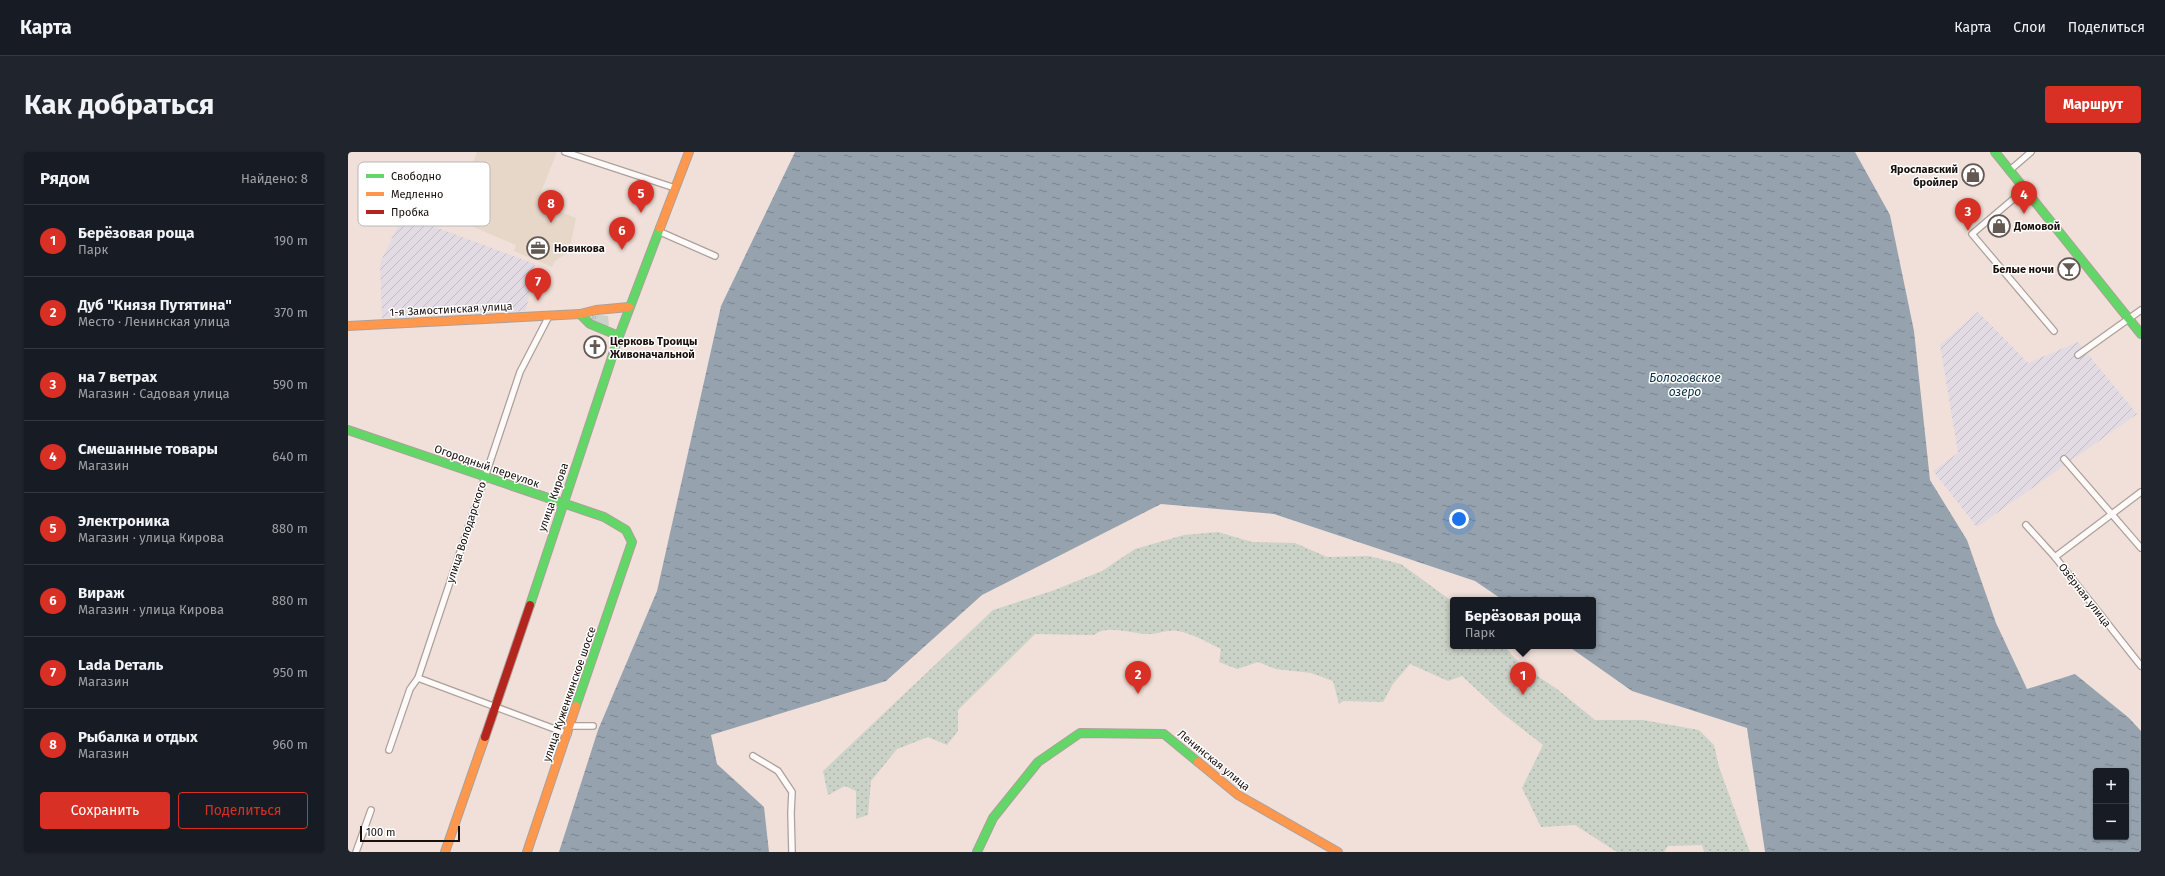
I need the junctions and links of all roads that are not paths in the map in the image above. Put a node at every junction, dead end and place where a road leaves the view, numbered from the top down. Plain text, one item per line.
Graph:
1 (565, 152) edge
2 (689, 152) edge
3 (1996, 152) edge
4 (2031, 152) edge
5 (2009, 171) junction
6 (675, 188) junction
7 (2024, 190) junction
8 (658, 231) junction
9 (715, 256) dead end
10 (629, 306) junction
11 (2141, 310) edge
12 (580, 314) junction
13 (549, 316) junction
14 (2129, 320) junction
15 (348, 326) edge
16 (2054, 331) dead end
17 (2141, 334) edge
18 (619, 336) junction
19 (2078, 355) dead end
20 (348, 430) edge
21 (2064, 459) dead end
22 (485, 476) junction
23 (2141, 492) edge
24 (562, 503) junction
25 (2113, 514) junction
26 (2026, 525) dead end
27 (632, 542) joint
28 (2141, 548) edge
29 (2056, 557) junction
30 (2141, 666) edge
31 (418, 678) junction
32 (496, 707) junction
33 (571, 726) junction
34 (593, 726) dead end
35 (568, 734) junction
36 (389, 750) dead end
37 (753, 756) dead end
38 (371, 810) dead end
39 (356, 852) edge
40 (445, 852) edge
41 (527, 852) edge
42 (792, 852) edge
43 (977, 852) edge
44 (1338, 852) edge

1 - 6 street
2 - 6 street, улица Кирова
3 - 5 street
4 - 5 street
5 - 7 street
6 - 8 street, улица Кирова
7 - 14 street
7 - 16 street
8 - 9 street
8 - 10 street, улица Кирова
10 - 12 street, 1-я Замостинская улица
10 - 18 street, улица Кирова
11 - 14 street
12 - 13 street, 1-я Замостинская улица
12 - 18 street
13 - 15 street, 1-я Замостинская улица
13 - 22 street, улица Володарского
14 - 17 street
14 - 19 street
18 - 24 street, улица Кирова
20 - 22 street, Огородный переулок
21 - 25 street
22 - 24 street, Огородный переулок
22 - 31 street, улица Володарского
23 - 25 street
24 - 27 street, Огородный переулок
24 - 32 street, улица Кирова
25 - 28 street
25 - 29 street
26 - 29 street, Озёрная улица
27 - 33 street, улица Куженкинское шоссе
29 - 30 street, Озёрная улица
31 - 32 street
31 - 36 street, улица Володарского
32 - 35 street
32 - 40 street, улица Кирова
33 - 34 street
33 - 35 street, улица Куженкинское шоссе
35 - 41 street, улица Куженкинское шоссе
37 - 42 street
38 - 39 street
43 - 44 street, Ленинская улица

